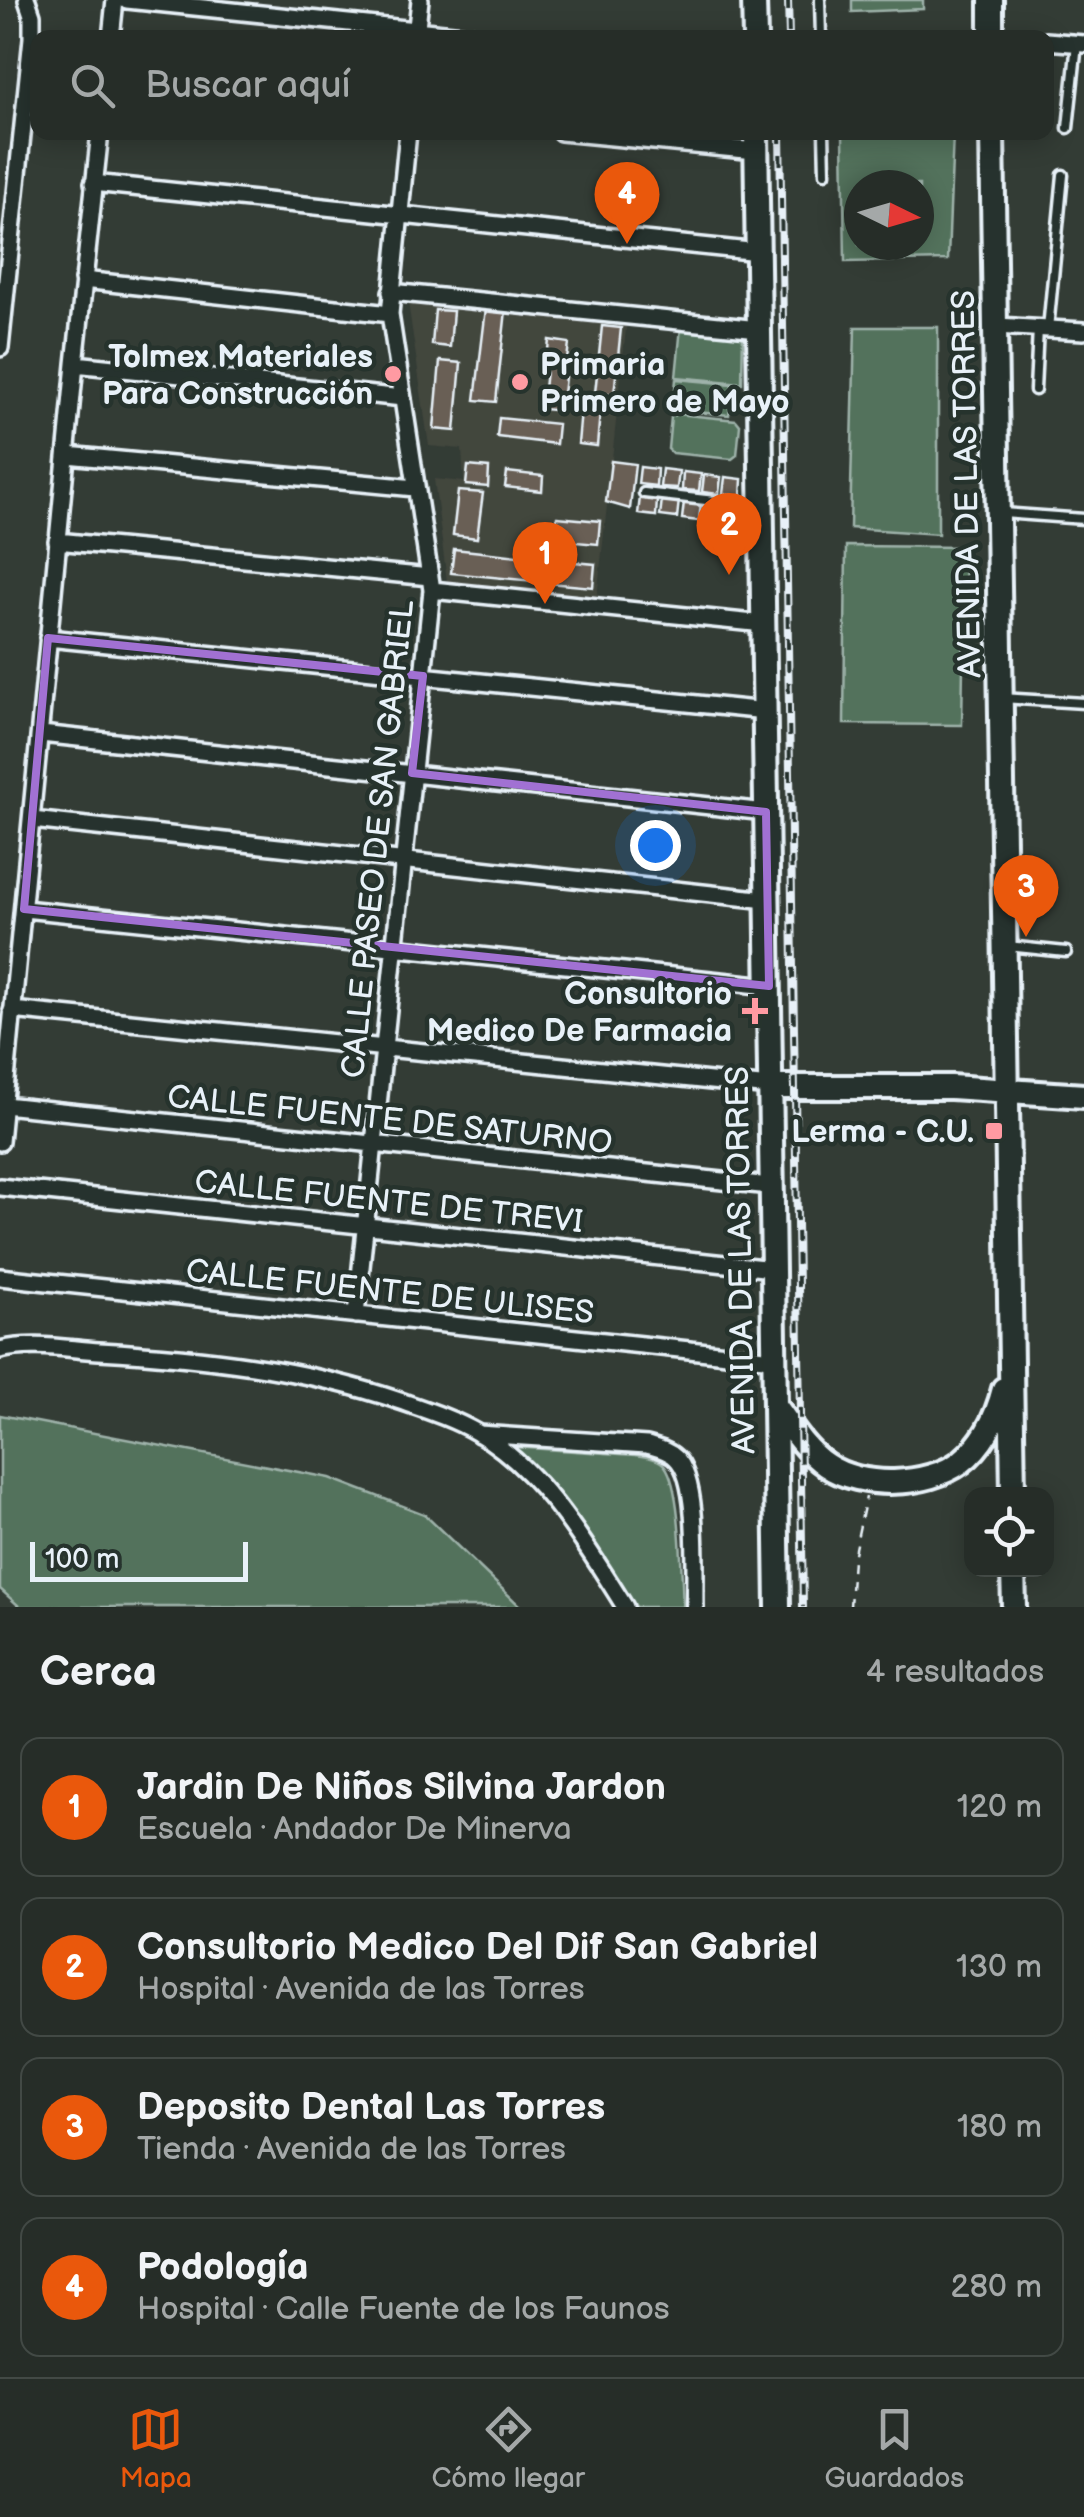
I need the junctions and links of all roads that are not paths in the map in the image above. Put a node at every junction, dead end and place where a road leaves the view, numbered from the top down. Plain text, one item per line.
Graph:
1 (27, 0) edge
2 (115, 0) edge
3 (127, 0) edge
4 (420, 0) edge
5 (754, 0) edge
6 (820, 0) edge
7 (991, 0) edge
8 (32, 30) edge
9 (112, 30) edge
10 (390, 30) edge
11 (416, 30) edge
12 (755, 30) edge
13 (821, 30) edge
14 (996, 30) edge
15 (1054, 41) edge
16 (1081, 44) edge
17 (30, 54) edge
18 (1068, 128) dead end
19 (99, 140) edge
20 (407, 140) edge
21 (717, 140) edge
22 (824, 140) edge
23 (992, 140) edge
24 (756, 142) edge
25 (0, 166) edge
26 (825, 173) dead end
27 (1062, 175) dead end
28 (18, 176) junction
29 (93, 183) junction
30 (399, 214) junction
31 (759, 252) junction
32 (83, 280) junction
33 (391, 292) junction
34 (390, 314) junction
35 (996, 326) junction
36 (1043, 329) junction
37 (760, 330) junction
38 (1084, 331) edge
39 (0, 348) edge
40 (75, 364) junction
41 (1034, 390) dead end
42 (403, 398) junction
43 (67, 455) junction
44 (415, 488) junction
45 (644, 493) dead end
46 (762, 506) junction
47 (999, 512) junction
48 (1084, 519) edge
49 (58, 541) junction
50 (431, 584) junction
51 (764, 624) junction
52 (48, 638) junction
53 (423, 676) junction
54 (1002, 698) junction
55 (1084, 704) edge
56 (766, 711) junction
57 (41, 734) junction
58 (412, 773) junction
59 (766, 812) junction
60 (32, 820) junction
61 (402, 860) junction
62 (767, 900) junction
63 (24, 909) junction
64 (1007, 946) junction
65 (392, 947) junction
66 (1066, 952) dead end
67 (769, 986) junction
68 (12, 1010) junction
69 (383, 1048) junction
70 (770, 1087) junction
71 (1009, 1089) junction
72 (1084, 1096) edge
73 (4, 1105) junction
74 (0, 1142) edge
75 (372, 1145) junction
76 (770, 1186) junction
77 (0, 1187) edge
78 (365, 1226) junction
79 (773, 1269) junction
80 (0, 1277) edge
81 (356, 1315) junction
82 (0, 1350) edge
83 (1012, 1358) junction
84 (774, 1359) junction
85 (775, 1405) junction
86 (479, 1434) junction
87 (1013, 1487) edge
88 (1014, 1577) edge
89 (625, 1607) edge
90 (695, 1607) edge
91 (778, 1607) edge
92 (1014, 1607) edge

1 - 8 street
2 - 9 street
3 - 10 street
4 - 11 street
5 - 12 main road
6 - 13 lane
7 - 14 main road
15 - 16 street
16 - 18 lane
17 - 28 street
19 - 29 street
20 - 30 street, CALLE PASEO DE SAN GABRIEL
21 - 24 street
22 - 26 lane
23 - 35 main road, AVENIDA DE LAS TORRES
24 - 31 main road, AVENIDA DE LAS TORRES
25 - 28 street
27 - 36 lane
28 - 39 street
29 - 30 street
29 - 32 street
30 - 31 street
30 - 33 street, CALLE PASEO DE SAN GABRIEL
31 - 37 main road, AVENIDA DE LAS TORRES
32 - 34 street
32 - 40 street
33 - 34 street, CALLE PASEO DE SAN GABRIEL
33 - 37 street
34 - 42 street, CALLE PASEO DE SAN GABRIEL
35 - 36 street
35 - 47 main road, AVENIDA DE LAS TORRES
36 - 38 street
36 - 41 lane
37 - 46 main road, AVENIDA DE LAS TORRES
40 - 42 street
40 - 43 street
42 - 44 street, CALLE PASEO DE SAN GABRIEL
43 - 44 street
43 - 49 street
44 - 50 street, CALLE PASEO DE SAN GABRIEL
45 - 46 lane
46 - 51 main road, AVENIDA DE LAS TORRES
47 - 48 lane
47 - 54 main road, AVENIDA DE LAS TORRES
49 - 50 street
49 - 52 street
50 - 51 street
50 - 53 street, CALLE PASEO DE SAN GABRIEL
51 - 56 main road, AVENIDA DE LAS TORRES
52 - 53 street
52 - 57 street
53 - 56 street
53 - 58 street, CALLE PASEO DE SAN GABRIEL
54 - 55 lane
54 - 64 main road, AVENIDA DE LAS TORRES
56 - 59 main road, AVENIDA DE LAS TORRES
57 - 58 street
57 - 60 street
58 - 59 street
58 - 61 street, CALLE PASEO DE SAN GABRIEL
59 - 62 main road, AVENIDA DE LAS TORRES
60 - 61 street
60 - 63 street
61 - 62 street
61 - 65 street, CALLE PASEO DE SAN GABRIEL
62 - 67 main road, AVENIDA DE LAS TORRES
63 - 65 street
63 - 68 street
64 - 66 lane
64 - 71 main road, AVENIDA DE LAS TORRES
65 - 67 street
65 - 69 street, CALLE PASEO DE SAN GABRIEL
67 - 70 main road, AVENIDA DE LAS TORRES
68 - 69 street
68 - 73 street
69 - 70 street
69 - 75 street, CALLE PASEO DE SAN GABRIEL
70 - 71 main road
70 - 76 main road, AVENIDA DE LAS TORRES
71 - 72 main road
71 - 83 main road, AVENIDA DE LAS TORRES
73 - 74 street
73 - 75 street, CALLE FUENTE DE SATURNO
75 - 76 street, CALLE FUENTE DE SATURNO
75 - 78 street, CALLE PASEO DE SAN GABRIEL
76 - 79 main road, AVENIDA DE LAS TORRES
77 - 78 street, CALLE FUENTE DE TREVI
78 - 79 street, CALLE FUENTE DE TREVI
78 - 81 street, CALLE PASEO DE SAN GABRIEL
79 - 84 main road, AVENIDA DE LAS TORRES
80 - 81 street, CALLE FUENTE DE ULISES
81 - 84 street, CALLE FUENTE DE ULISES
82 - 86 street
83 - 85 main road
83 - 87 main road, AVENIDA DE LAS TORRES
84 - 85 main road, AVENIDA DE LAS TORRES
85 - 91 main road, AVENIDA DE LAS TORRES
86 - 89 street
86 - 90 street
88 - 92 main road

